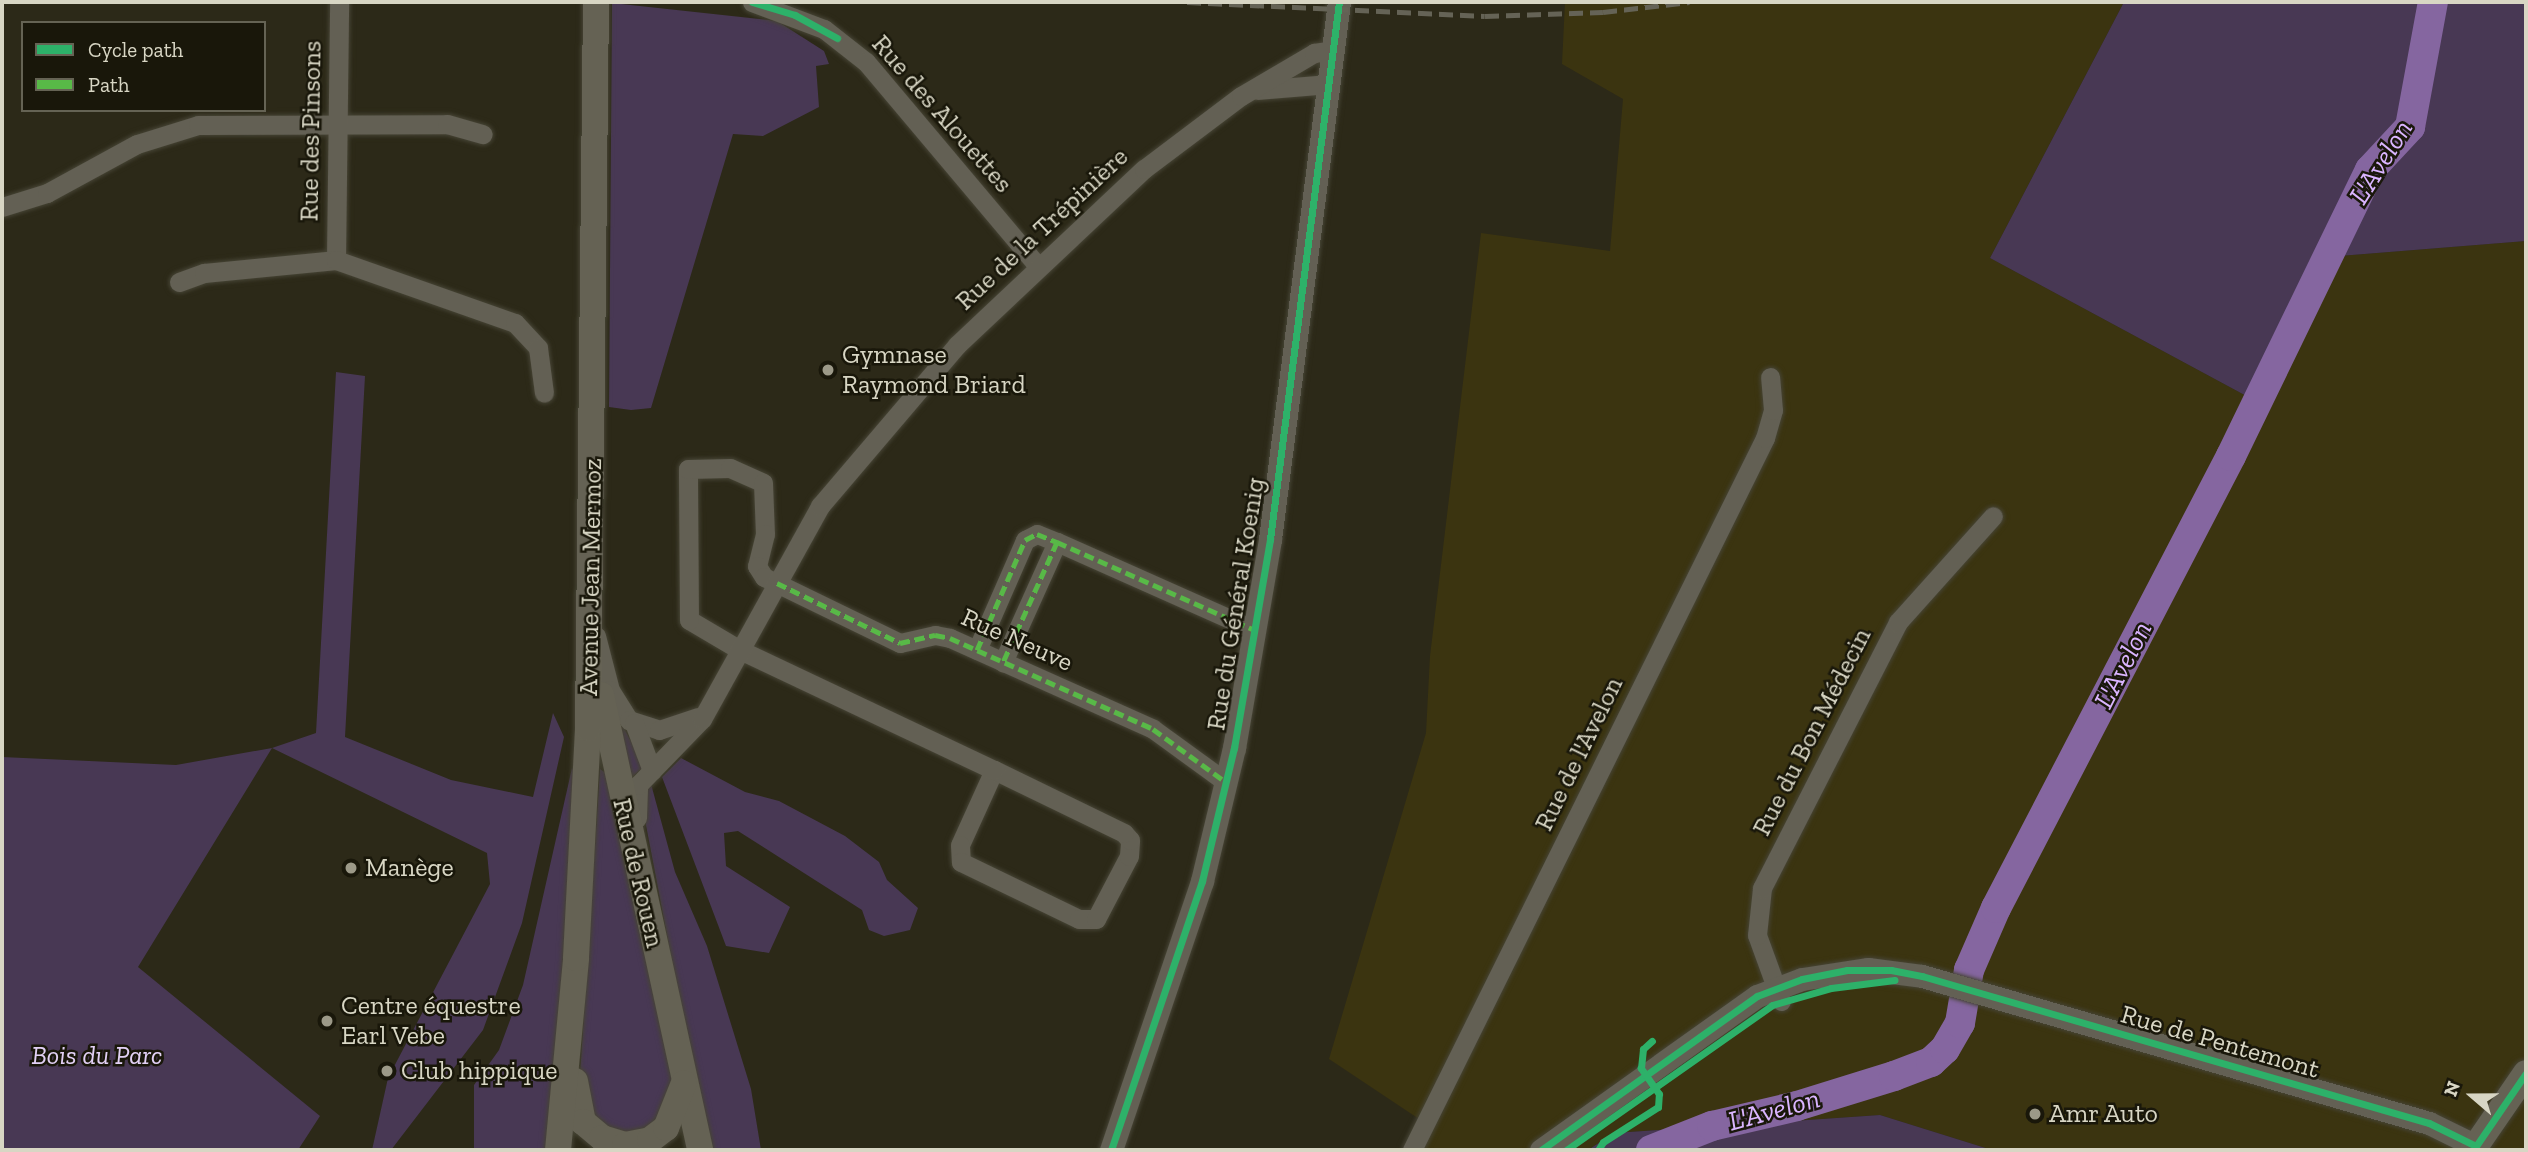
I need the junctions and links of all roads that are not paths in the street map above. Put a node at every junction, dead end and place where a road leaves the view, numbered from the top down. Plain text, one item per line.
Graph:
1 (339, 2) edge
2 (596, 2) edge
3 (752, 2) edge
4 (1339, 2) edge
5 (1333, 50) junction
6 (1329, 84) junction
7 (1250, 92) junction
8 (338, 122) junction
9 (483, 134) dead end
10 (2, 207) edge
11 (336, 261) junction
12 (1038, 266) junction
13 (178, 282) dead end
14 (1770, 377) dead end
15 (544, 393) dead end
16 (1993, 516) dead end
17 (1057, 542) junction
18 (777, 583) junction
19 (592, 592) junction
20 (594, 627) junction
21 (1255, 630) junction
22 (740, 650) junction
23 (977, 650) junction
24 (1003, 662) junction
25 (709, 706) junction
26 (635, 723) junction
27 (994, 770) junction
28 (652, 771) junction
29 (1226, 782) junction
30 (641, 889) junction
31 (1778, 994) junction
32 (571, 1013) junction
33 (2526, 1073) edge
34 (684, 1079) junction
35 (2475, 1148) edge
36 (558, 1150) edge
37 (700, 1150) edge
38 (1111, 1150) edge
39 (1412, 1150) edge
40 (1541, 1150) edge
41 (1566, 1150) edge

1 - 8 street, Rue des Pinsons
2 - 19 main road, Avenue Jean Mermoz
3 - 12 street, Rue des Alouettes
4 - 5 street, Rue du Général Koenig
5 - 6 street, Rue du Général Koenig
5 - 7 street, Rue de la Trépinière
6 - 7 street
6 - 21 street, Rue du Général Koenig
7 - 12 street, Rue de la Trépinière
8 - 9 street
8 - 10 street
8 - 11 street, Rue des Pinsons
11 - 13 street
11 - 15 street
12 - 18 street, Rue de la Trépinière
14 - 39 street, Rue de l'Avelon
16 - 31 street, Rue du Bon Médecin
17 - 21 street
17 - 23 street
17 - 24 street
18 - 22 street, Rue de la Trépinière
18 - 22 street
18 - 23 street, Rue Neuve
19 - 20 main road, Rue de Rouen
19 - 32 main road, Avenue Jean Mermoz
20 - 26 street
20 - 30 main road, Rue de Rouen
21 - 29 street, Rue du Général Koenig
22 - 25 street, Rue de la Trépinière
22 - 27 street
23 - 24 street, Rue Neuve
24 - 29 street, Rue Neuve
25 - 26 street, Rue de la Trépinière
25 - 28 street, Rue de la Trépinière
26 - 28 street
27 - 27 street
28 - 30 street, Rue de la Trépinière
29 - 38 street, Rue du Général Koenig
30 - 34 main road, Rue de Rouen
31 - 35 street, Rue de Pentemont
31 - 40 street, Rue de Pentemont
31 - 41 street, Rue de Pentemont
32 - 34 main road
32 - 36 main road, Avenue Jean Mermoz
33 - 35 main road
34 - 37 main road, Rue de Rouen

